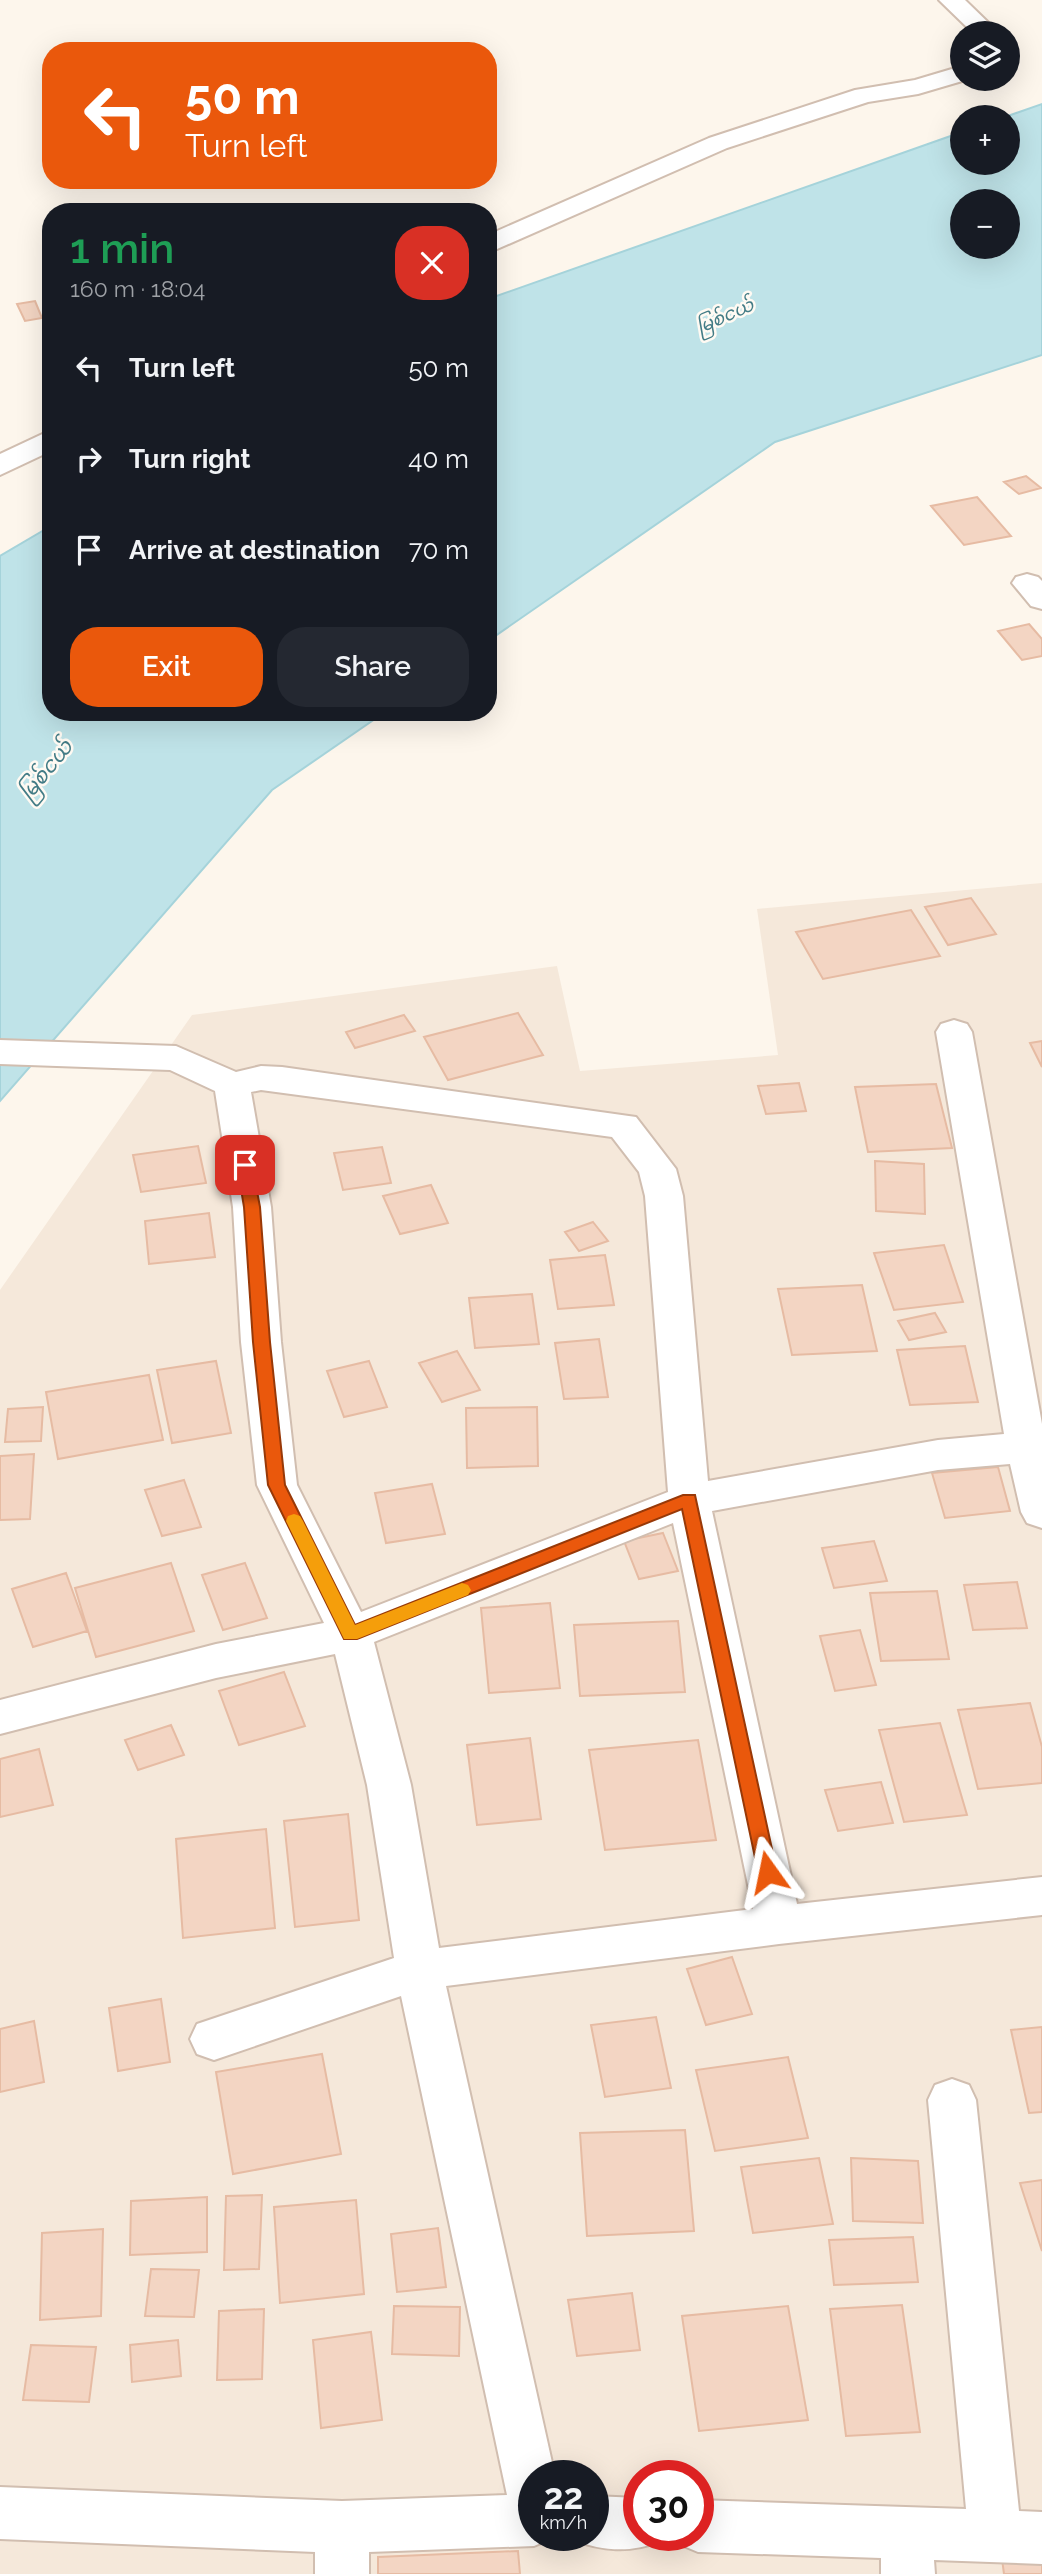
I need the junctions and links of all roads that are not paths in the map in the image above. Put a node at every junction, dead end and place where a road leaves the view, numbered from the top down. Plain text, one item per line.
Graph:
1 (951, 0) edge
2 (976, 21) edge
3 (950, 77) edge
4 (497, 241) edge
5 (42, 444) edge
6 (0, 466) edge
7 (954, 1032) dead end
8 (0, 1052) edge
9 (232, 1085) junction
10 (1034, 1446) edge
11 (689, 1500) junction
12 (1042, 1512) edge
13 (351, 1634) junction
14 (0, 1717) edge
15 (1042, 1896) edge
16 (779, 1925) junction
17 (419, 1969) junction
18 (214, 2039) dead end
19 (952, 2100) dead end
20 (525, 2460) edge
21 (0, 2513) edge
22 (518, 2522) edge
23 (714, 2528) edge
24 (1019, 2537) edge
25 (342, 2550) edge
26 (907, 2554) edge

1 - 2 street
3 - 4 street
5 - 6 street
7 - 10 street
8 - 9 street
9 - 11 street
9 - 13 street
10 - 11 street
10 - 12 street
11 - 13 street
11 - 16 street
13 - 14 street
13 - 17 street
15 - 16 street
16 - 17 street
17 - 18 street
17 - 20 street
19 - 24 street
21 - 25 street
22 - 25 street
23 - 26 street
24 - 26 street

